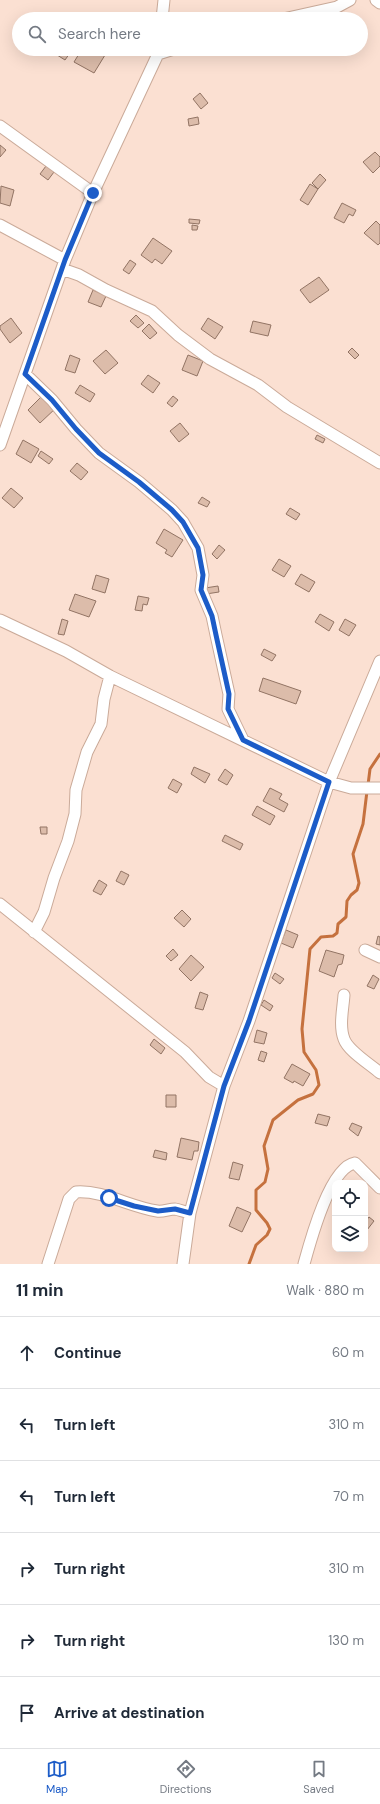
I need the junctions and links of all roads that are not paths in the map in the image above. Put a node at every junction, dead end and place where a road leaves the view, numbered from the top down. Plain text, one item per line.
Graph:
1 (164, 0) edge
2 (350, 0) edge
3 (376, 0) edge
4 (380, 3) edge
5 (163, 12) edge
6 (314, 12) edge
7 (156, 56) edge
8 (0, 126) edge
9 (93, 193) junction
10 (0, 225) edge
11 (64, 265) junction
12 (25, 374) junction
13 (0, 445) edge
14 (380, 463) edge
15 (0, 620) edge
16 (380, 661) edge
17 (110, 676) junction
18 (243, 740) junction
19 (329, 782) junction
20 (380, 788) edge
21 (0, 904) edge
22 (34, 932) junction
23 (365, 950) dead end
24 (380, 957) edge
25 (344, 995) dead end
26 (380, 1073) edge
27 (224, 1086) junction
28 (380, 1188) edge
29 (190, 1213) junction
30 (48, 1264) edge
31 (183, 1264) edge
32 (304, 1264) edge

1 - 5 street
2 - 6 street
3 - 4 street
7 - 9 street
8 - 9 street
9 - 11 street
10 - 11 street
11 - 12 street
11 - 14 street
12 - 13 street
12 - 18 street
15 - 17 street
16 - 19 street
17 - 18 street
17 - 22 street
18 - 19 street
19 - 20 street
19 - 27 street
21 - 22 street
22 - 27 street
23 - 24 street
25 - 26 street
27 - 29 street
28 - 32 street
29 - 30 street
29 - 31 street

